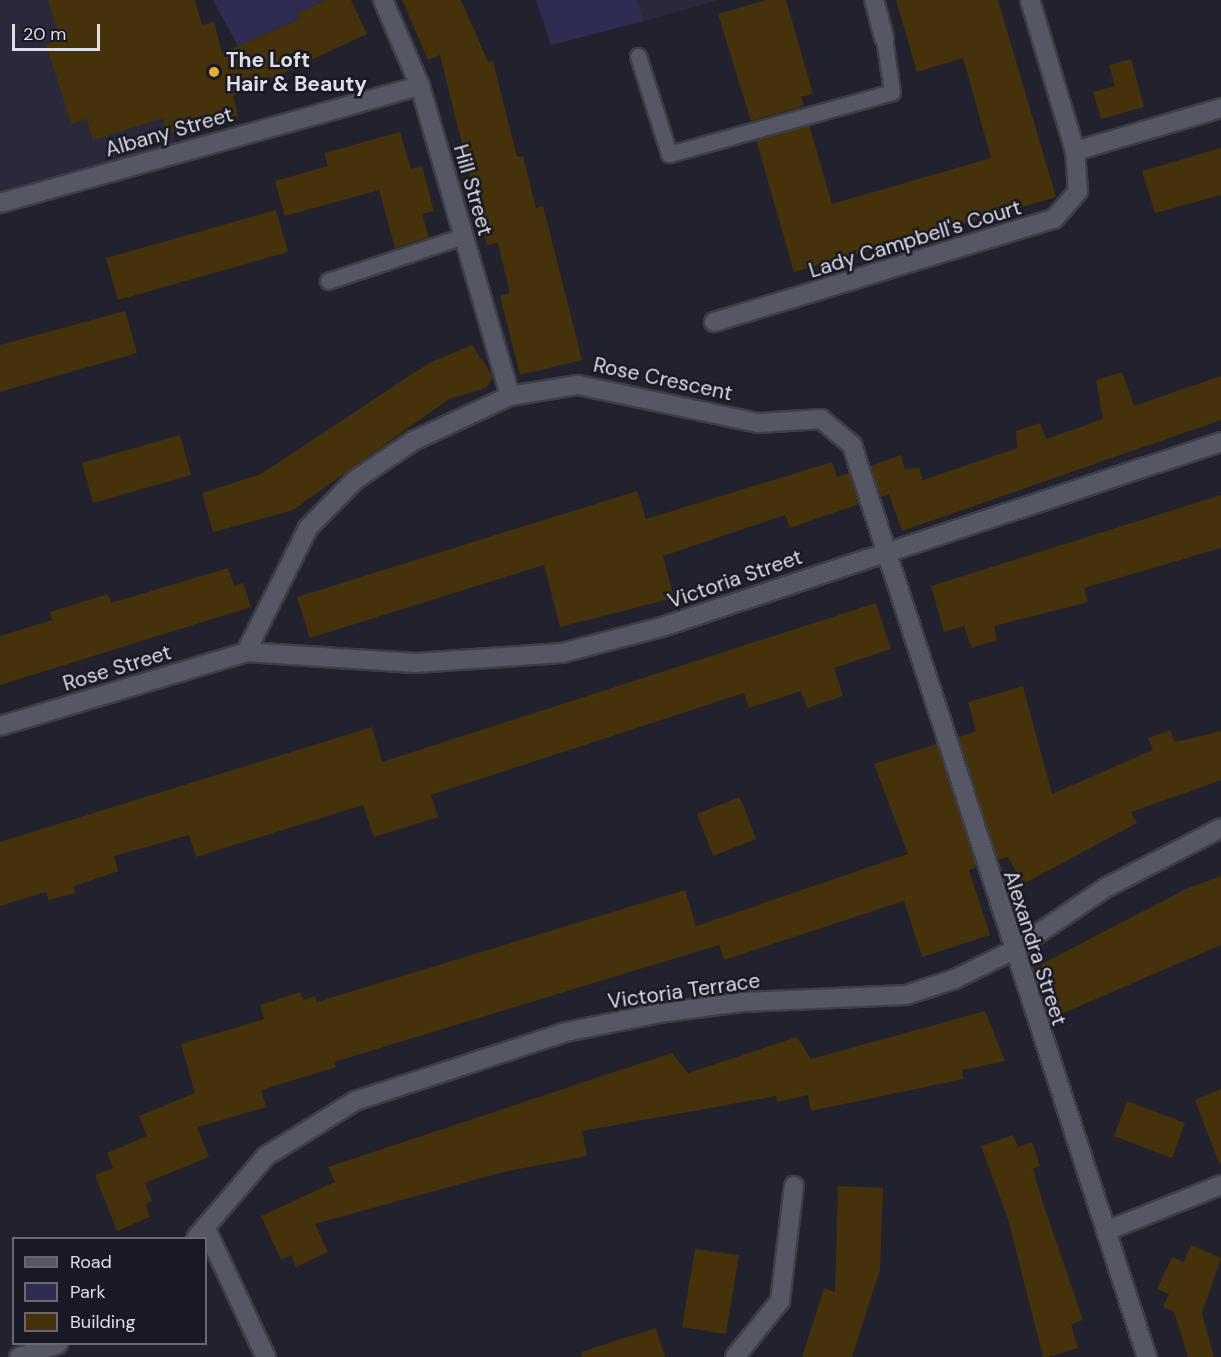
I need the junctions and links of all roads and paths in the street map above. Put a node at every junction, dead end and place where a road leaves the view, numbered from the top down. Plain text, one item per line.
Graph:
1 (385, 0) edge
2 (874, 0) edge
3 (1030, 0) edge
4 (884, 38) joint
5 (638, 56) dead end
6 (420, 86) junction
7 (1221, 108) edge
8 (1076, 151) junction
9 (0, 203) edge
10 (463, 236) junction
11 (328, 281) dead end
12 (714, 322) dead end
13 (510, 396) junction
14 (1221, 442) edge
15 (886, 552) junction
16 (246, 652) junction
17 (0, 726) edge
18 (1221, 828) edge
19 (1012, 951) junction
20 (1221, 1185) edge
21 (794, 1186) dead end
22 (1106, 1231) junction
23 (201, 1233) edge
24 (207, 1244) edge
25 (55, 1345) edge
26 (19, 1357) edge
27 (267, 1357) edge
28 (735, 1357) edge
29 (1147, 1357) edge

1 - 6 street, Hill Street
2 - 4 street
3 - 8 street, Lady Campbell's Court
4 - 5 lane
6 - 9 street, Albany Street
6 - 10 street, Hill Street
7 - 8 street
8 - 12 street, Lady Campbell's Court
10 - 11 lane
10 - 13 street, Hill Street
13 - 15 street, Rose Crescent
13 - 16 street, Rose Crescent
14 - 15 street, Victoria Street
15 - 16 street, Victoria Street
15 - 19 street, Alexandra Street
16 - 17 street, Rose Street
18 - 19 street, Victoria Terrace
19 - 22 street, Alexandra Street
19 - 23 street, Victoria Terrace
20 - 22 street
21 - 28 street
22 - 29 street, Alexandra Street
24 - 27 street
25 - 26 street

